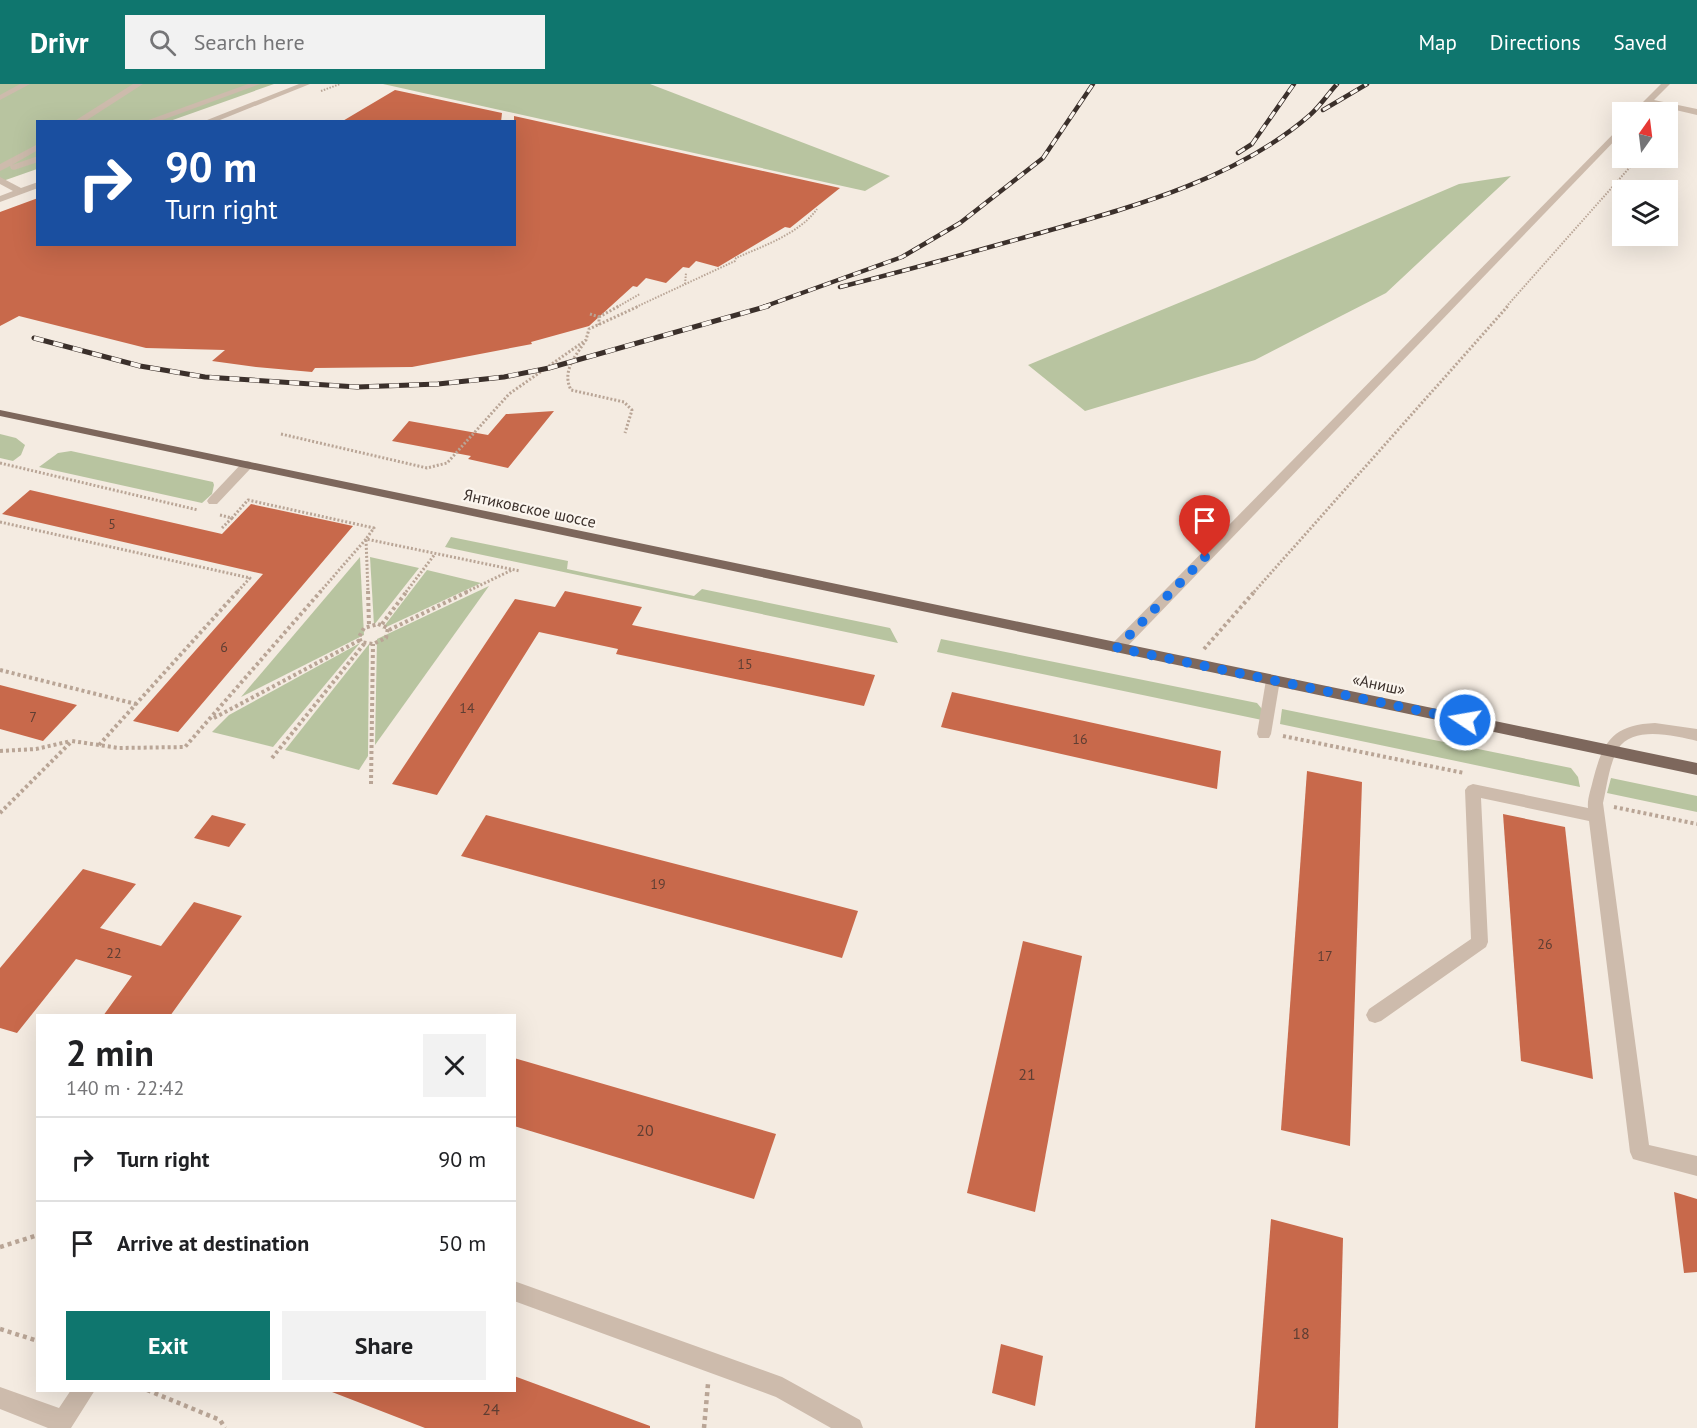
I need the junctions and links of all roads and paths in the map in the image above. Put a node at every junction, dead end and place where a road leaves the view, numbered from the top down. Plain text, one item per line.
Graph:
1 (26, 84) edge
2 (139, 84) edge
3 (256, 84) edge
4 (306, 84) edge
5 (1666, 84) edge
6 (271, 85) edge
7 (287, 91) junction
8 (0, 98) edge
9 (1648, 101) joint
10 (1697, 112) edge
11 (80, 120) edge
12 (153, 120) edge
13 (211, 120) edge
14 (1612, 138) edge
15 (36, 148) edge
16 (36, 160) edge
17 (1629, 168) edge
18 (1, 175) edge
19 (36, 186) edge
20 (20, 192) junction
21 (0, 199) edge
22 (816, 209) dead end
23 (686, 273) dead end
24 (685, 284) junction
25 (640, 294) dead end
26 (591, 314) dead end
27 (599, 317) junction
28 (599, 325) junction
29 (586, 340) junction
30 (0, 413) edge
31 (625, 433) dead end
32 (281, 435) dead end
33 (247, 465) junction
34 (213, 501) dead end
35 (232, 518) dead end
36 (0, 522) edge
37 (222, 528) dead end
38 (366, 539) junction
39 (435, 554) junction
40 (512, 570) junction
41 (519, 571) dead end
42 (382, 624) junction
43 (369, 625) junction
44 (388, 630) junction
45 (1053, 634) joint
46 (360, 640) junction
47 (364, 644) junction
48 (372, 644) junction
49 (1117, 648) junction
50 (1192, 663) junction
51 (0, 670) edge
52 (1273, 680) junction
53 (136, 704) junction
54 (211, 720) junction
55 (1264, 734) joint
56 (1697, 735) edge
57 (72, 741) junction
58 (99, 745) junction
59 (1610, 751) junction
60 (0, 752) edge
61 (272, 758) dead end
62 (1697, 769) edge
63 (1474, 776) dead end
64 (371, 784) dead end
65 (1596, 809) junction
66 (0, 813) edge
67 (1697, 824) edge
68 (1375, 1015) dead end
69 (1697, 1166) edge
70 (36, 1236) edge
71 (0, 1247) edge
72 (516, 1292) edge
73 (0, 1329) edge
74 (36, 1340) edge
75 (704, 1359) junction
76 (83, 1392) edge
77 (152, 1392) edge
78 (0, 1398) edge
79 (61, 1424) edge
80 (225, 1428) edge
81 (704, 1428) edge
82 (852, 1428) edge

1 - 8 street
2 - 11 street
3 - 12 street
4 - 7 street
5 - 9 street
6 - 7 street
7 - 13 street
9 - 10 street
14 - 49 street
15 - 18 street
16 - 18 street
17 - 50 path
18 - 20 street
19 - 20 street
20 - 21 street
22 - 24 path
23 - 24 path
24 - 28 path
25 - 27 path
26 - 27 path
27 - 28 path
28 - 29 path
29 - 31 path
29 - 32 path
30 - 33 main road, Янтиковское шоссе
33 - 34 street
33 - 45 main road, Янтиковское шоссе
35 - 37 path
36 - 53 path
38 - 39 path
38 - 43 path
38 - 54 path
39 - 40 path
39 - 42 path
40 - 41 path
40 - 44 path
42 - 43 path
42 - 44 path
43 - 46 path
44 - 48 path
45 - 49 main road, «Аниш»
46 - 47 path
46 - 54 path
47 - 48 path
47 - 61 path
48 - 64 path
49 - 50 main road, «Аниш»
50 - 52 main road, «Аниш»
51 - 53 path
52 - 55 street
52 - 59 main road, «Аниш»
53 - 58 path
54 - 58 path
55 - 63 path
56 - 59 street
57 - 58 path
57 - 60 path
57 - 66 path
59 - 62 main road, «Аниш»
59 - 65 street
65 - 67 path
65 - 68 street
65 - 69 street
70 - 71 path
72 - 75 street
73 - 74 path
75 - 81 path
75 - 82 street
76 - 79 street
77 - 80 path
78 - 79 street

